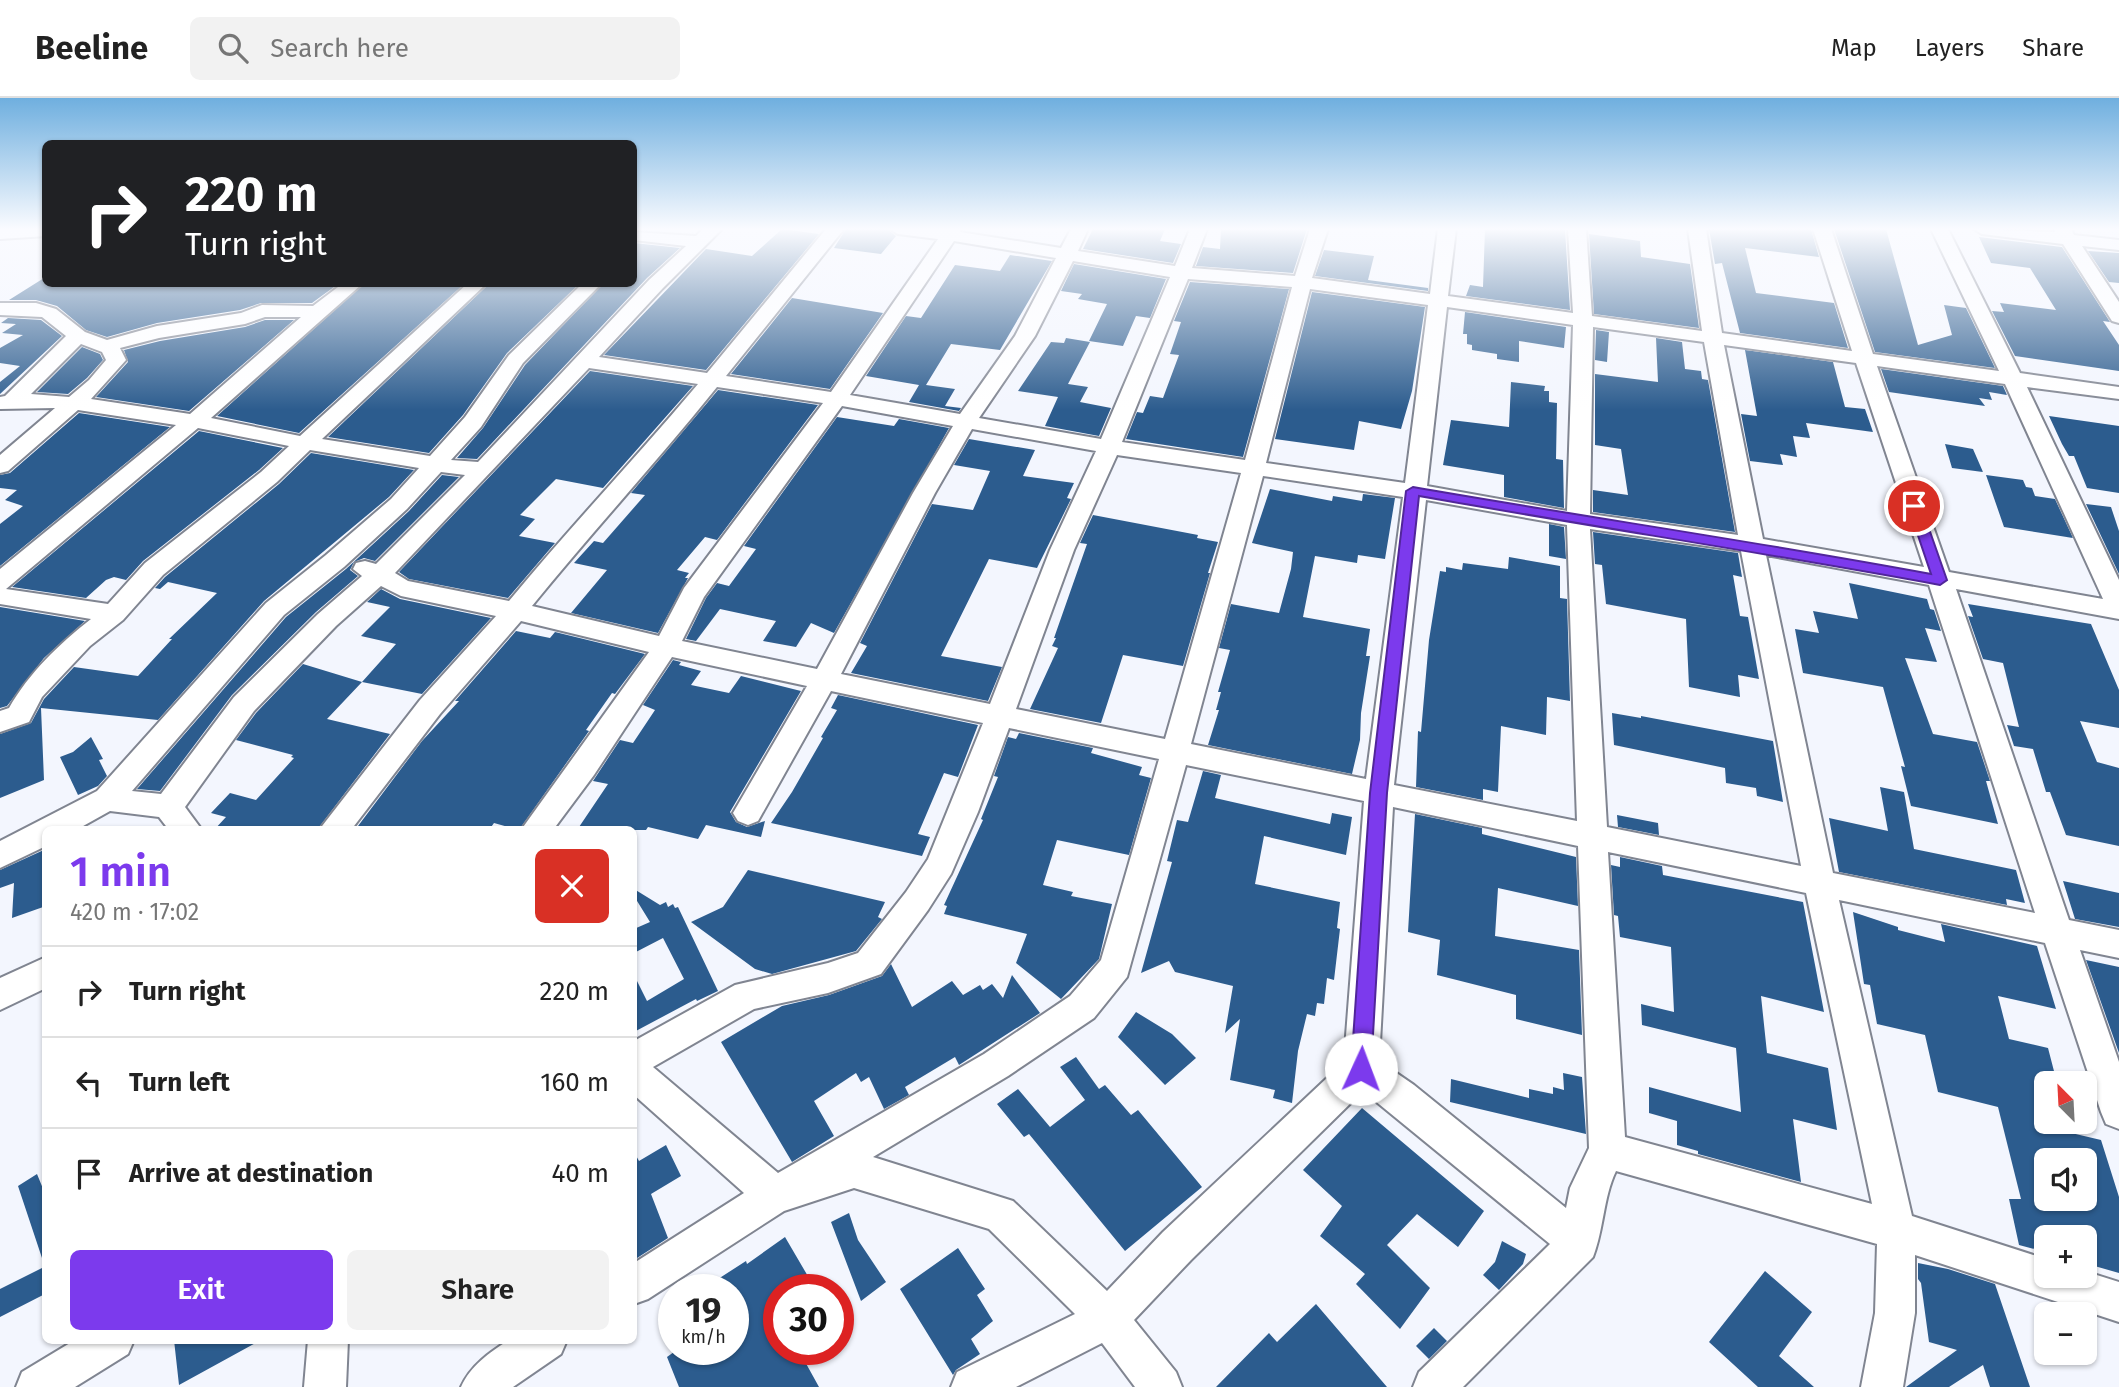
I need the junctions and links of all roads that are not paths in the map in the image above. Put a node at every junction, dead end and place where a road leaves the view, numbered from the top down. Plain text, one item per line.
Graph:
1 (347, 289) edge
2 (471, 289) edge
3 (587, 289) edge
4 (654, 289) edge
5 (787, 289) edge
6 (912, 289) edge
7 (1049, 289) edge
8 (1175, 289) edge
9 (1300, 289) edge
10 (1351, 289) edge
11 (1441, 289) edge
12 (1581, 289) edge
13 (1706, 289) edge
14 (1841, 289) edge
15 (1969, 289) edge
16 (2101, 289) edge
17 (1440, 302) junction
18 (3, 312) edge
19 (318, 312) junction
20 (2119, 317) edge
21 (1583, 322) junction
22 (78, 335) junction
23 (1713, 338) junction
24 (107, 346) junction
25 (1862, 358) junction
26 (583, 361) junction
27 (2013, 379) junction
28 (713, 380) junction
29 (2119, 393) edge
30 (837, 399) junction
31 (7, 402) edge
32 (71, 403) junction
33 (194, 420) junction
34 (965, 423) junction
35 (305, 443) junction
36 (1109, 447) junction
37 (435, 463) junction
38 (0, 466) edge
39 (1254, 467) junction
40 (484, 469) junction
41 (1413, 491) junction
42 (1578, 520) junction
43 (1752, 545) junction
44 (335, 561) junction
45 (380, 574) junction
46 (1940, 580) junction
47 (0, 582) edge
48 (0, 596) edge
49 (2119, 608) edge
50 (275, 609) junction
51 (515, 611) junction
52 (114, 614) junction
53 (327, 620) junction
54 (666, 647) junction
55 (824, 680) junction
56 (1000, 714) junction
57 (0, 722) edge
58 (1173, 751) junction
59 (1378, 793) junction
60 (107, 799) junction
61 (168, 807) junction
62 (748, 813) dead end
63 (55, 826) edge
64 (184, 826) edge
65 (337, 826) edge
66 (539, 826) edge
67 (42, 833) edge
68 (1592, 836) junction
69 (0, 856) edge
70 (1819, 881) junction
71 (2056, 931) junction
72 (2119, 944) edge
73 (42, 973) edge
74 (0, 995) edge
75 (637, 1057) edge
76 (1361, 1069) junction
77 (637, 1076) edge
78 (2119, 1112) edge
79 (1607, 1150) junction
80 (775, 1195) junction
81 (1896, 1230) junction
82 (1579, 1243) junction
83 (637, 1283) edge
84 (2119, 1302) edge
85 (1108, 1319) junction
86 (107, 1344) edge
87 (328, 1344) edge
88 (541, 1344) edge
89 (37, 1387) edge
90 (325, 1387) edge
91 (482, 1387) edge
92 (972, 1387) edge
93 (1161, 1387) edge
94 (1434, 1387) edge
95 (1882, 1387) edge

1 - 19 street
2 - 35 street
3 - 37 street
4 - 26 street
5 - 28 street
6 - 30 street
7 - 34 street
8 - 36 street
9 - 39 street
10 - 17 street
11 - 17 street
12 - 21 street
13 - 23 street
14 - 25 street
15 - 27 street
16 - 20 street
17 - 21 street
17 - 41 street
18 - 22 street
19 - 24 street
19 - 33 street
21 - 23 street
21 - 42 street
22 - 24 street
22 - 31 street
23 - 25 street
23 - 43 street
24 - 32 street
25 - 27 street
25 - 46 street
26 - 28 street
26 - 40 street
27 - 29 street
27 - 49 street
28 - 30 street
28 - 51 street
30 - 34 street
30 - 54 street
31 - 32 street
32 - 33 street
32 - 38 street
33 - 35 street
33 - 47 street
34 - 36 street
34 - 55 street
35 - 37 street
35 - 52 street
36 - 39 street
36 - 56 street
37 - 40 street
37 - 44 street
39 - 41 street
39 - 58 street
40 - 45 street
41 - 42 street
41 - 59 street
42 - 43 street
42 - 68 street
43 - 46 street
43 - 70 street
44 - 45 street
44 - 50 street
45 - 51 street
45 - 53 street
46 - 49 street
46 - 71 street
48 - 52 street
50 - 53 street
50 - 60 street
51 - 54 street
51 - 65 street
52 - 57 street
53 - 61 street
54 - 55 street
54 - 66 street
55 - 56 street
55 - 62 street
56 - 58 street
56 - 75 street
58 - 59 street
58 - 80 street
59 - 68 street
59 - 76 street
60 - 61 street
60 - 63 street
61 - 64 street
67 - 69 street
68 - 70 street
68 - 79 street
70 - 71 street
70 - 81 street
71 - 72 street
71 - 78 street
73 - 74 street
76 - 82 street
76 - 85 street
77 - 80 street
79 - 81 street
79 - 82 street
80 - 83 street
80 - 85 street
81 - 84 street
81 - 95 street
82 - 94 street
85 - 92 street
85 - 93 street
86 - 89 street
87 - 90 street
88 - 91 street

